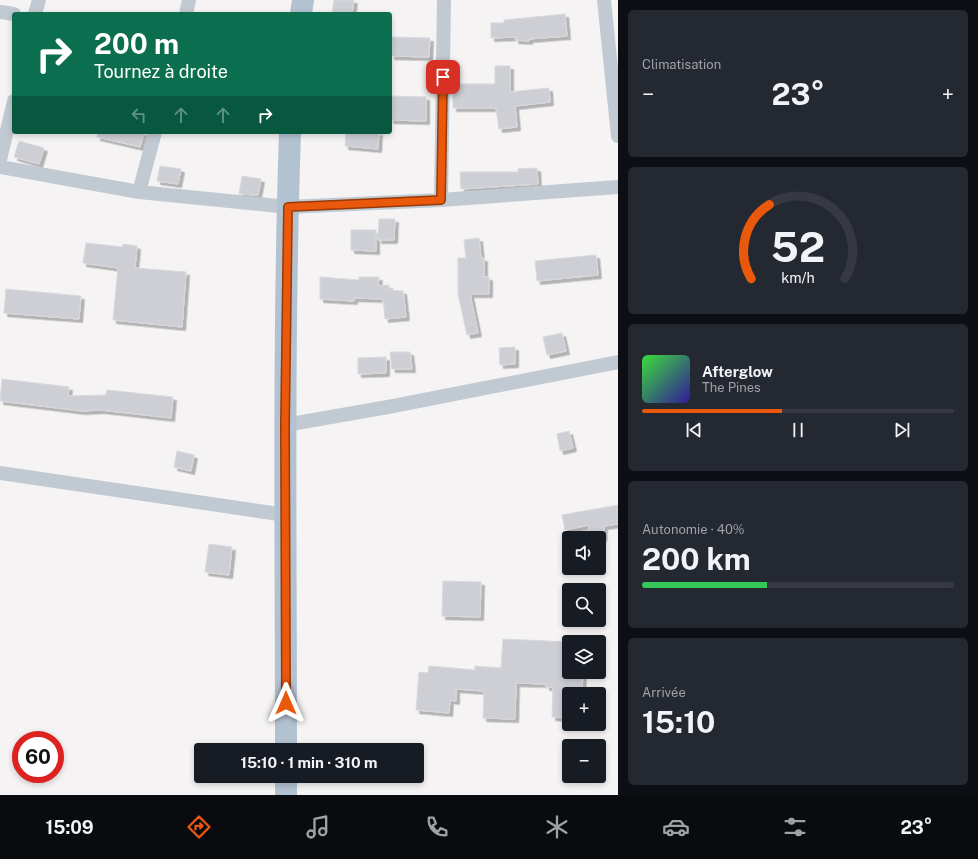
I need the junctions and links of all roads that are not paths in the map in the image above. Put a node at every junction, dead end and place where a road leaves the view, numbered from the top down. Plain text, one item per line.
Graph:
1 (39, 0) edge
2 (190, 0) edge
3 (304, 0) edge
4 (444, 0) edge
5 (604, 0) edge
6 (0, 12) edge
7 (36, 12) edge
8 (187, 12) edge
9 (301, 12) edge
10 (12, 14) edge
11 (12, 109) edge
12 (154, 134) edge
13 (290, 134) edge
14 (618, 136) edge
15 (0, 160) edge
16 (0, 167) edge
17 (618, 187) edge
18 (139, 192) junction
19 (441, 200) junction
20 (288, 207) junction
21 (618, 362) edge
22 (285, 425) junction
23 (0, 473) edge
24 (286, 515) junction
25 (286, 743) edge
26 (286, 783) edge
27 (286, 795) edge

1 - 7 street
2 - 8 street
3 - 9 main road
4 - 19 street
5 - 14 street
6 - 10 street
11 - 15 street
12 - 18 street
13 - 20 main road
16 - 18 street
17 - 19 street
18 - 20 street
19 - 20 street
20 - 22 main road
21 - 22 street
22 - 24 main road
23 - 24 street
24 - 25 main road
26 - 27 main road

